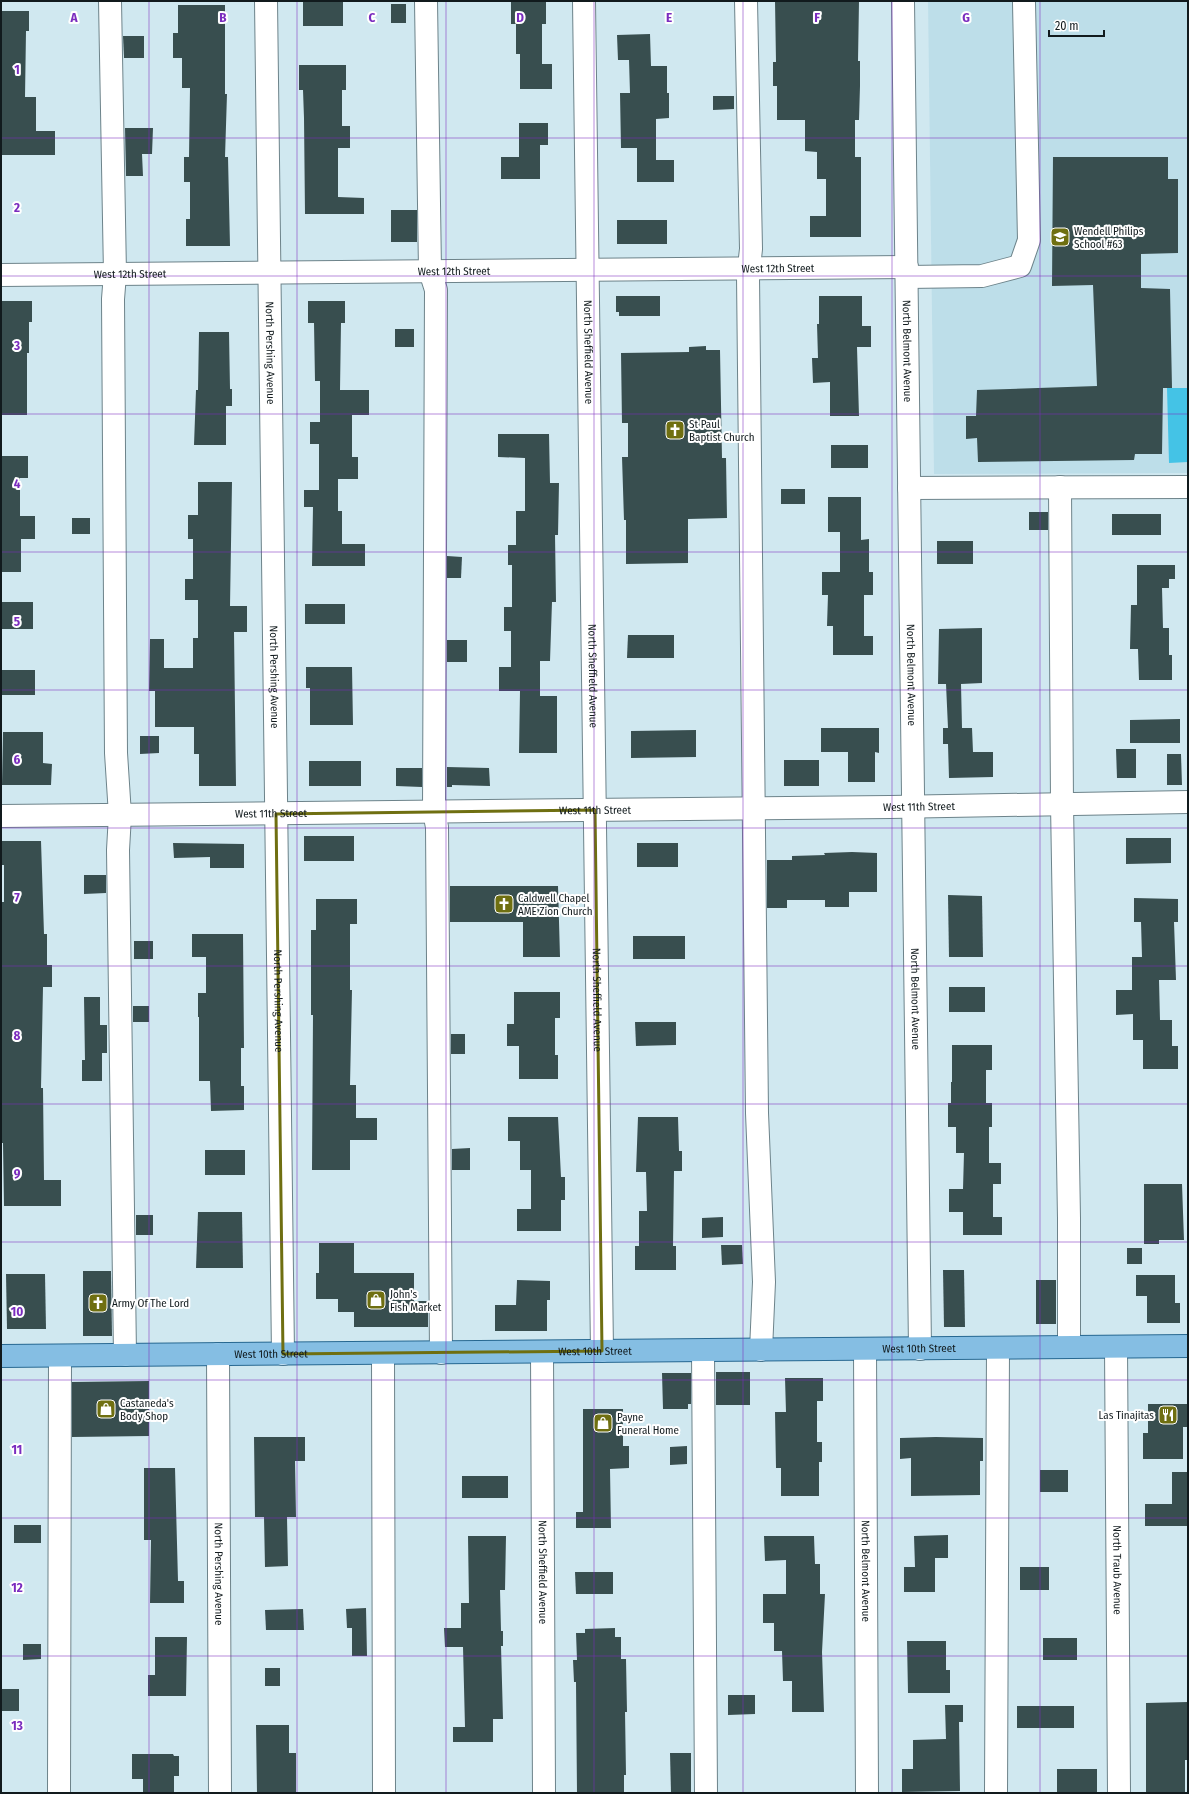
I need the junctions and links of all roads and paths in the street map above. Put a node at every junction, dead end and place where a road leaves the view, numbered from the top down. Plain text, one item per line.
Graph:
1 (110, 1) edge
2 (266, 1) edge
3 (426, 1) edge
4 (584, 1) edge
5 (746, 1) edge
6 (904, 1) edge
7 (1024, 3) dead end
8 (748, 268) junction
9 (588, 269) junction
10 (430, 270) junction
11 (269, 272) junction
12 (907, 272) junction
13 (115, 274) junction
14 (1, 275) edge
15 (1060, 487) junction
16 (1188, 487) edge
17 (909, 488) junction
18 (1188, 802) edge
19 (1062, 804) junction
20 (913, 807) junction
21 (754, 808) junction
22 (595, 810) junction
23 (434, 812) junction
24 (276, 814) junction
25 (120, 815) junction
26 (1, 816) edge
27 (1188, 1346) edge
28 (1116, 1347) junction
29 (998, 1348) junction
30 (1069, 1348) junction
31 (865, 1349) junction
32 (920, 1349) junction
33 (703, 1350) junction
34 (761, 1350) junction
35 (602, 1351) junction
36 (542, 1352) junction
37 (383, 1353) junction
38 (441, 1353) junction
39 (218, 1354) junction
40 (283, 1354) junction
41 (124, 1355) junction
42 (1, 1356) edge
43 (60, 1356) junction
44 (59, 1793) edge
45 (220, 1793) edge
46 (384, 1793) edge
47 (544, 1793) edge
48 (706, 1793) edge
49 (867, 1793) edge
50 (996, 1793) edge
51 (1119, 1793) edge

1 - 13 street
2 - 11 street, North Pershing Avenue
3 - 10 street
4 - 9 street, North Sheffield Avenue
5 - 8 street
6 - 12 street, North Belmont Avenue
7 - 12 street, West 12th Street
8 - 9 street, West 12th Street
8 - 12 street, West 12th Street
8 - 21 street
9 - 10 street, West 12th Street
9 - 22 street, North Sheffield Avenue
10 - 11 street, West 12th Street
10 - 23 street
11 - 13 street, West 12th Street
11 - 24 street, North Pershing Avenue
12 - 17 street, North Belmont Avenue
13 - 14 street, West 12th Street
13 - 25 street
15 - 16 street
15 - 17 street
15 - 19 street
17 - 20 street, North Belmont Avenue
18 - 19 street, West 11th Street
19 - 20 street, West 11th Street
19 - 30 street
20 - 21 street, West 11th Street
20 - 32 street, North Belmont Avenue
21 - 22 street, West 11th Street
21 - 34 street
22 - 23 street, West 11th Street
22 - 35 street, North Sheffield Avenue
23 - 24 street, West 11th Street
23 - 38 street
24 - 25 street, West 11th Street
24 - 40 street, North Pershing Avenue
25 - 26 street, West 11th Street
25 - 41 street
27 - 28 main road, West 10th Street
28 - 30 main road, West 10th Street
28 - 51 street, North Traub Avenue
29 - 30 main road, West 10th Street
29 - 32 main road, West 10th Street
29 - 50 street
31 - 32 main road, West 10th Street
31 - 34 main road, West 10th Street
31 - 49 street, North Belmont Avenue
33 - 34 main road, West 10th Street
33 - 35 main road, West 10th Street
33 - 48 street
35 - 36 main road, West 10th Street
36 - 38 main road, West 10th Street
36 - 47 street, North Sheffield Avenue
37 - 38 main road, West 10th Street
37 - 40 main road, West 10th Street
37 - 46 street
39 - 40 main road, West 10th Street
39 - 41 main road, West 10th Street
39 - 45 street, North Pershing Avenue
41 - 43 main road, West 10th Street
42 - 43 main road, West 10th Street
43 - 44 street

